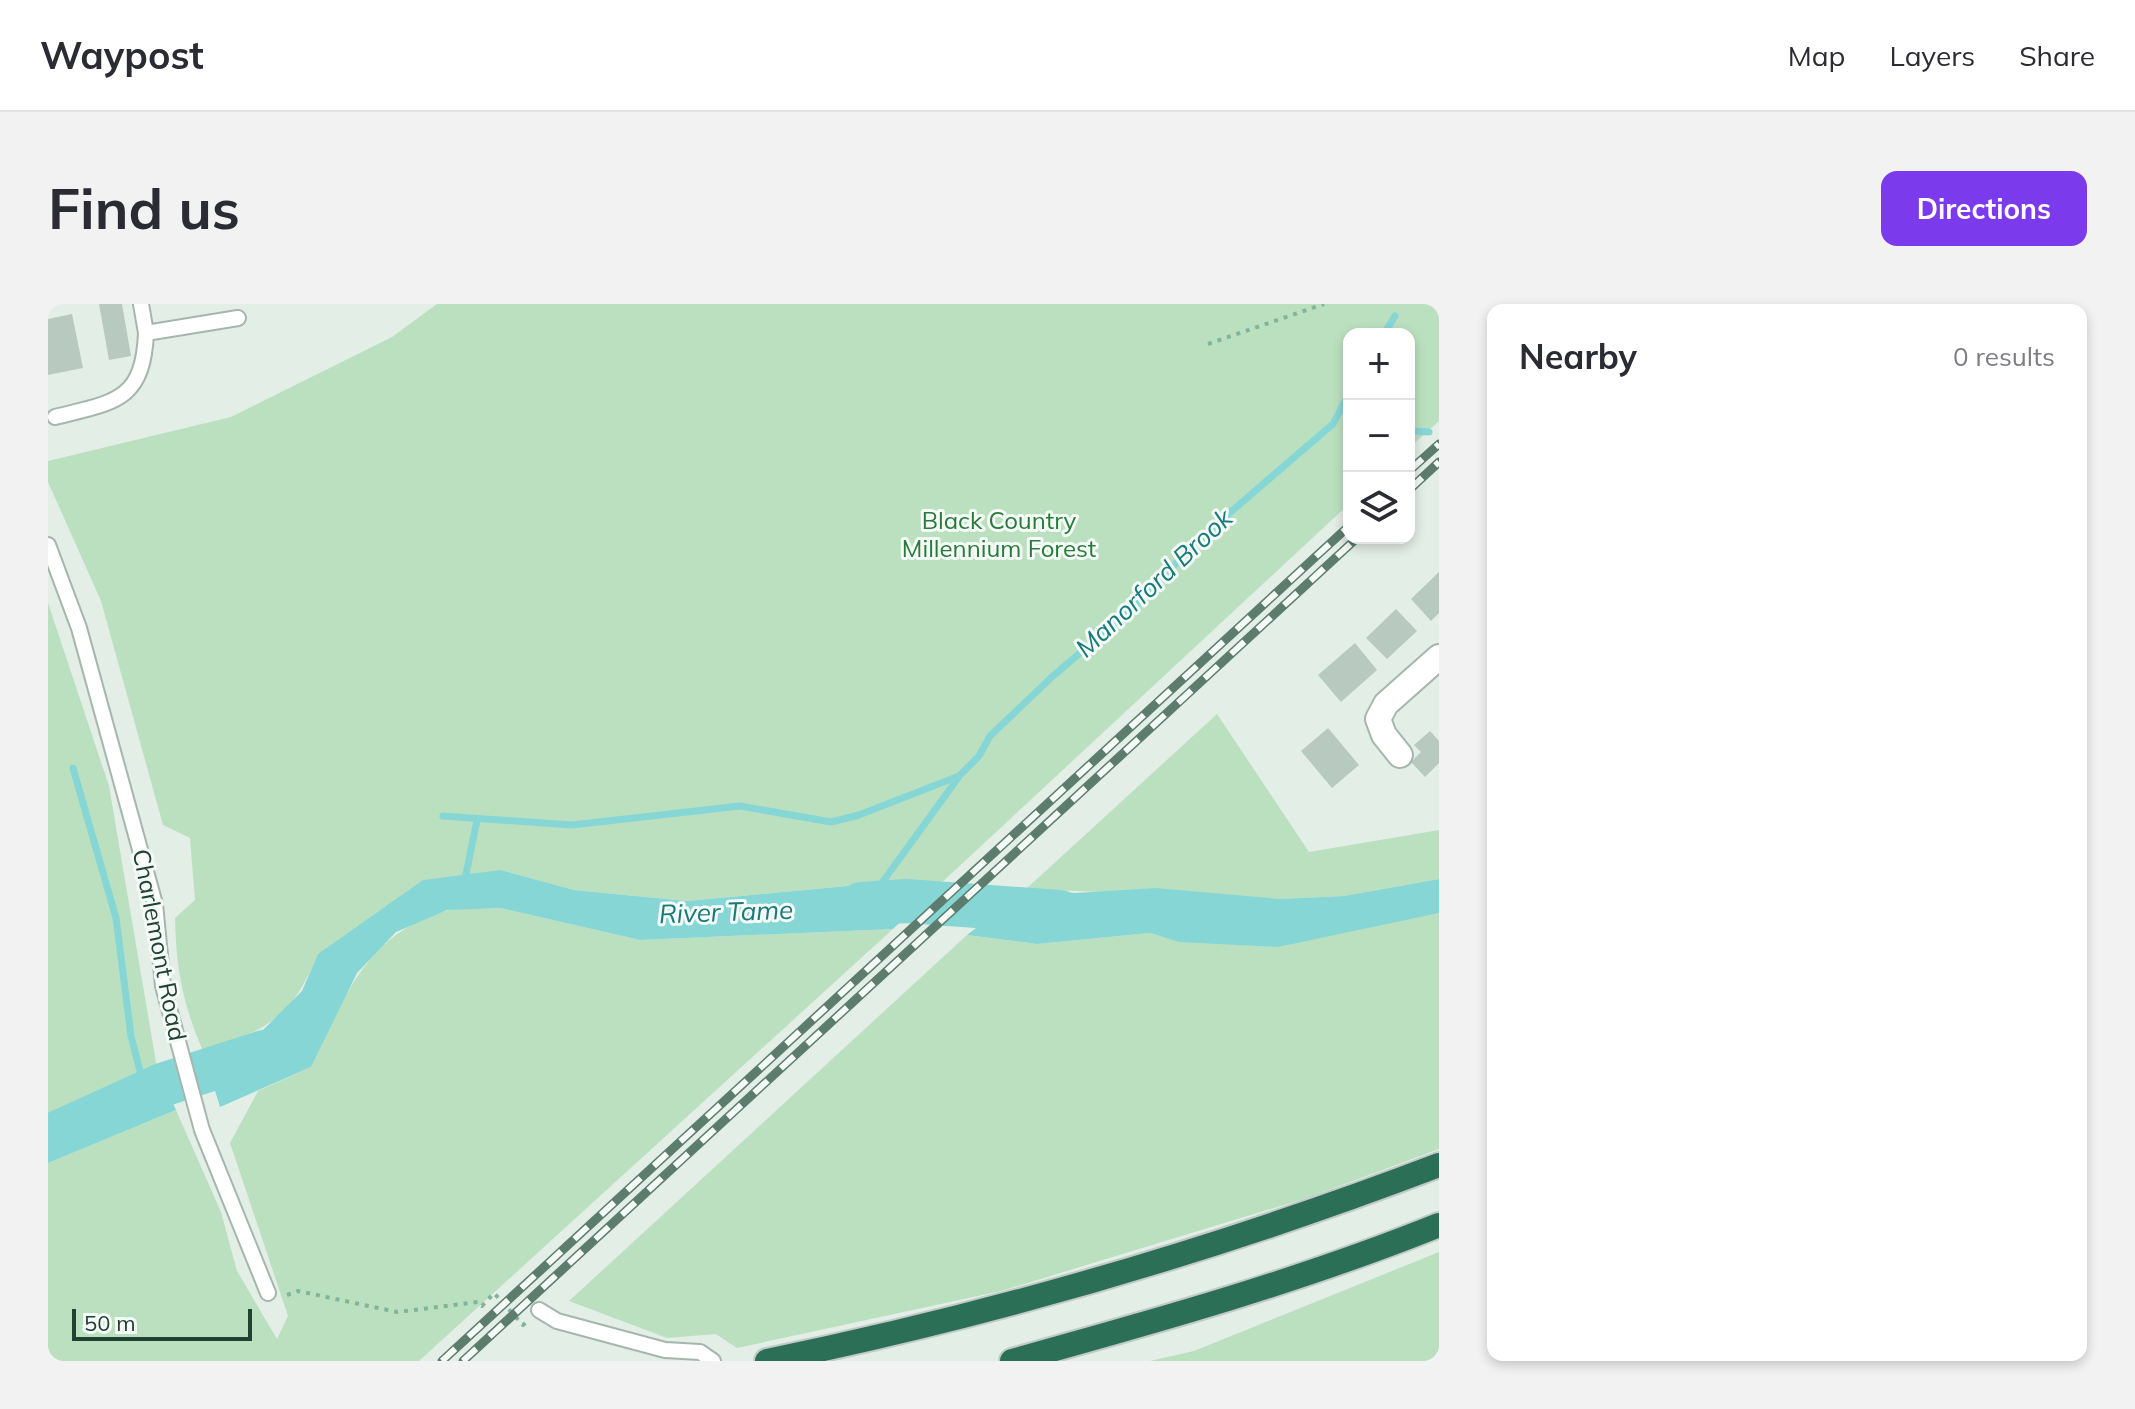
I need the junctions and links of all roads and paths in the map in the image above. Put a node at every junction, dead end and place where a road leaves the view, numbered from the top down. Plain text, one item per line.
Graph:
1 (141, 304) edge
2 (1324, 304) edge
3 (238, 318) dead end
4 (146, 333) junction
5 (1208, 344) dead end
6 (55, 417) dead end
7 (48, 545) edge
8 (1439, 657) edge
9 (1400, 755) dead end
10 (1439, 1165) edge
11 (1439, 1225) edge
12 (268, 1293) joint
13 (539, 1310) joint
14 (713, 1361) edge
15 (767, 1361) edge
16 (1012, 1361) edge

1 - 4 lane
2 - 5 path
3 - 4 lane
4 - 6 lane
7 - 12 lane, Charlemont Road
8 - 9 street
10 - 15 highway
11 - 16 highway
12 - 13 path
13 - 14 lane

